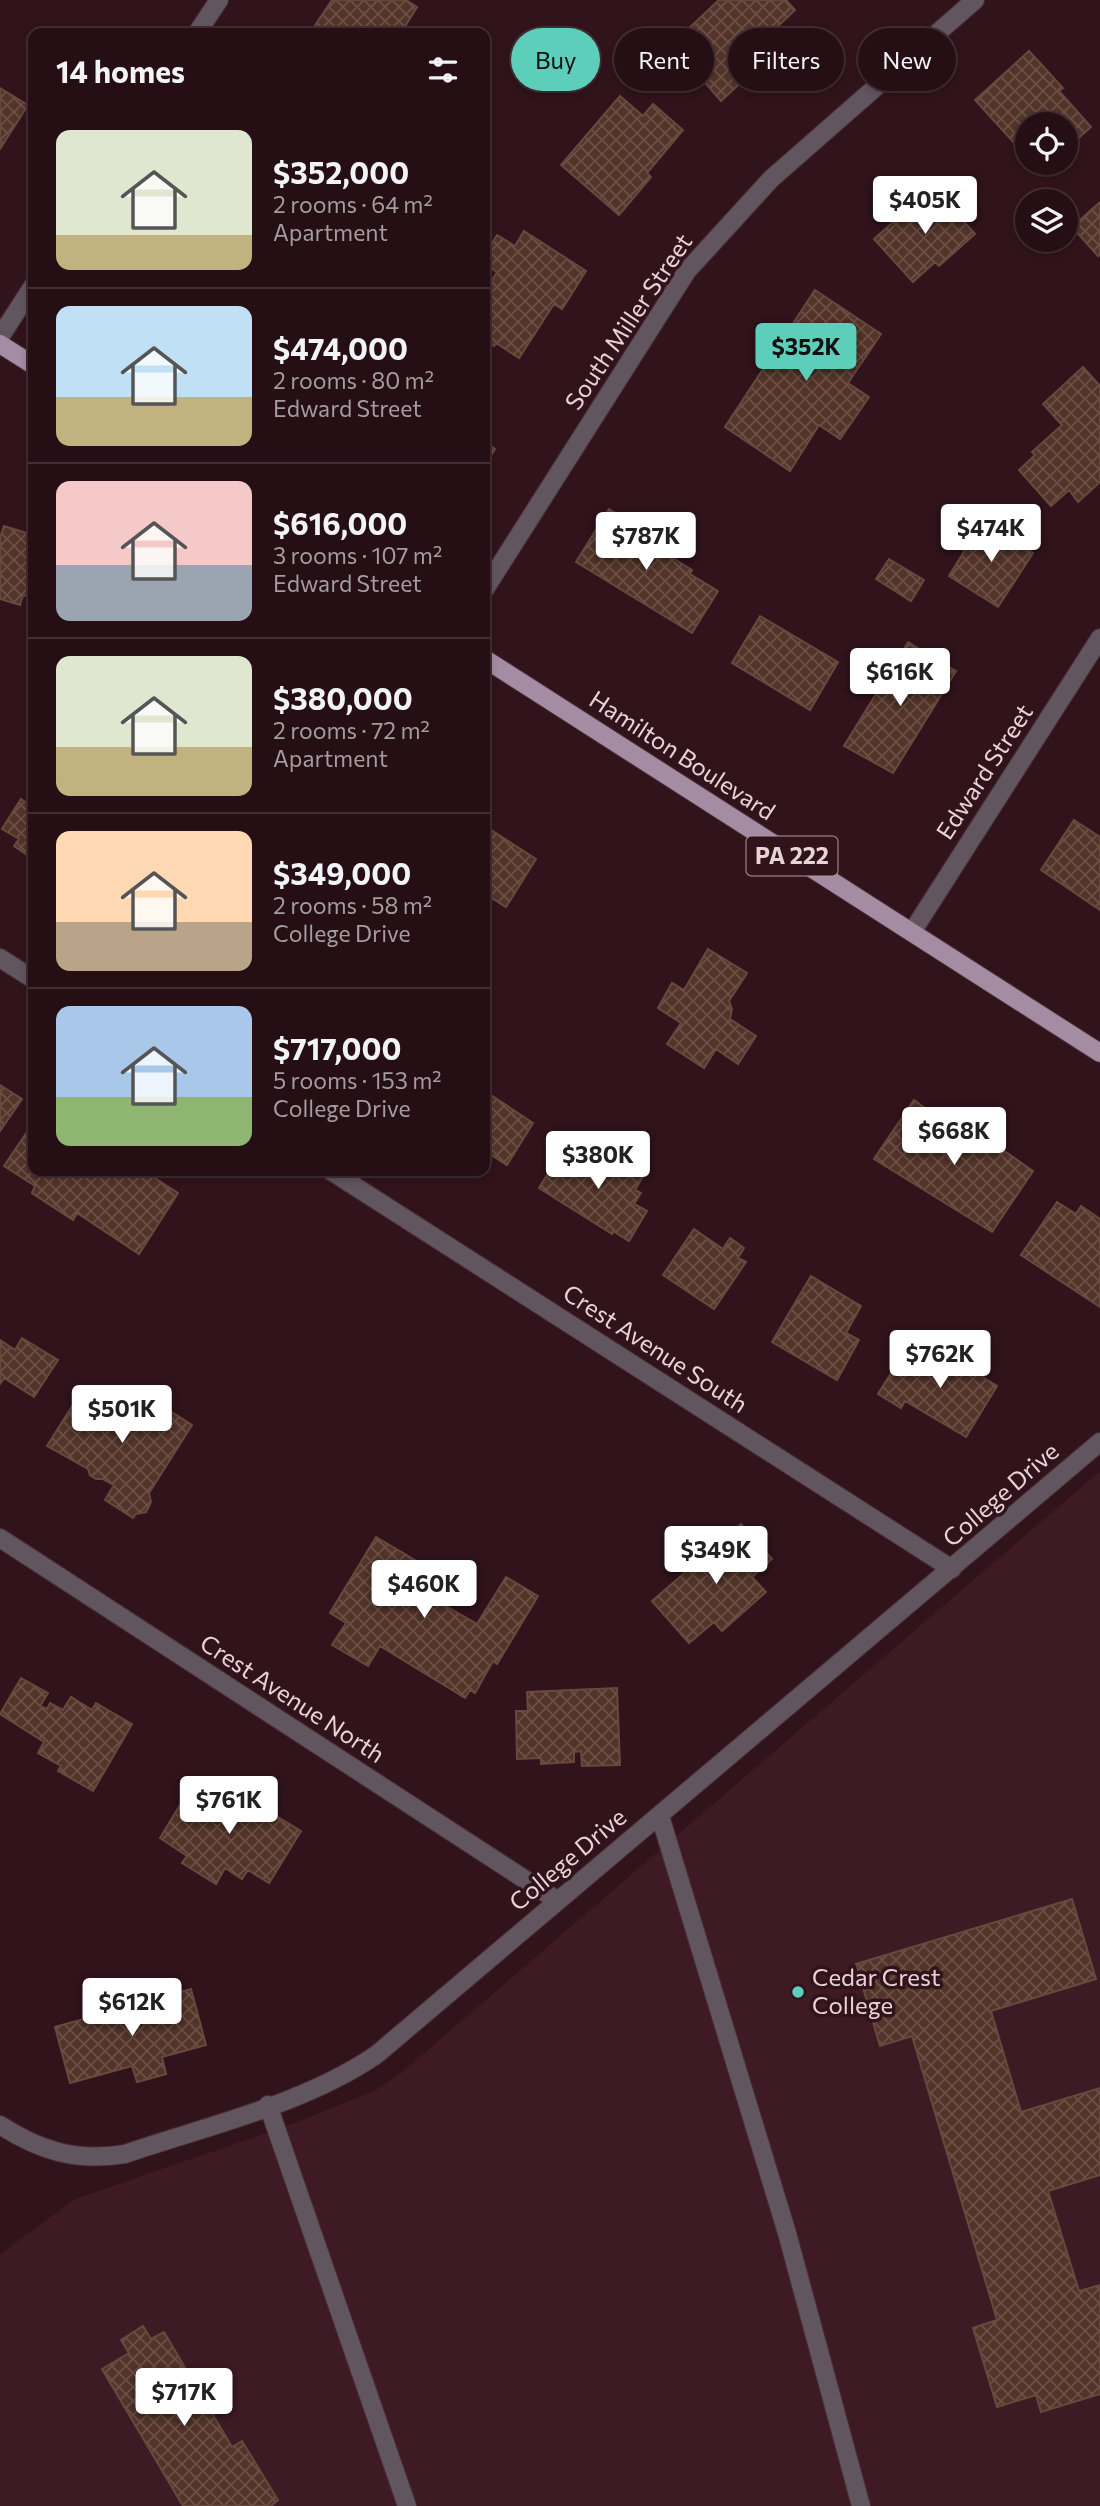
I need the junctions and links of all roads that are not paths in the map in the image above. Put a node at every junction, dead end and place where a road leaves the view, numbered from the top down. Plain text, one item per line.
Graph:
1 (219, 0) edge
2 (975, 0) edge
3 (200, 28) edge
4 (28, 294) edge
5 (0, 337) edge
6 (0, 344) edge
7 (28, 362) edge
8 (490, 581) edge
9 (1100, 638) edge
10 (490, 662) edge
11 (912, 932) junction
12 (0, 958) edge
13 (28, 976) edge
14 (1100, 1053) edge
15 (339, 1176) edge
16 (1100, 1442) edge
17 (0, 1538) edge
18 (952, 1569) junction
19 (660, 1816) junction
20 (558, 1901) junction
21 (268, 2105) junction
22 (0, 2125) edge
23 (407, 2506) edge
24 (861, 2506) edge

1 - 3 street
2 - 8 street, South Miller Street
4 - 5 street
6 - 7 main road
9 - 11 street, Edward Street
10 - 11 main road, Hamilton Boulevard / PA 222
11 - 14 main road, Hamilton Boulevard / PA 222
12 - 13 street
15 - 18 street, Crest Avenue South
16 - 18 street, College Drive
17 - 20 street, Crest Avenue North
18 - 19 street, College Drive
19 - 20 street, College Drive
19 - 24 street
20 - 21 street, College Drive
21 - 22 street, College Drive
21 - 23 street

